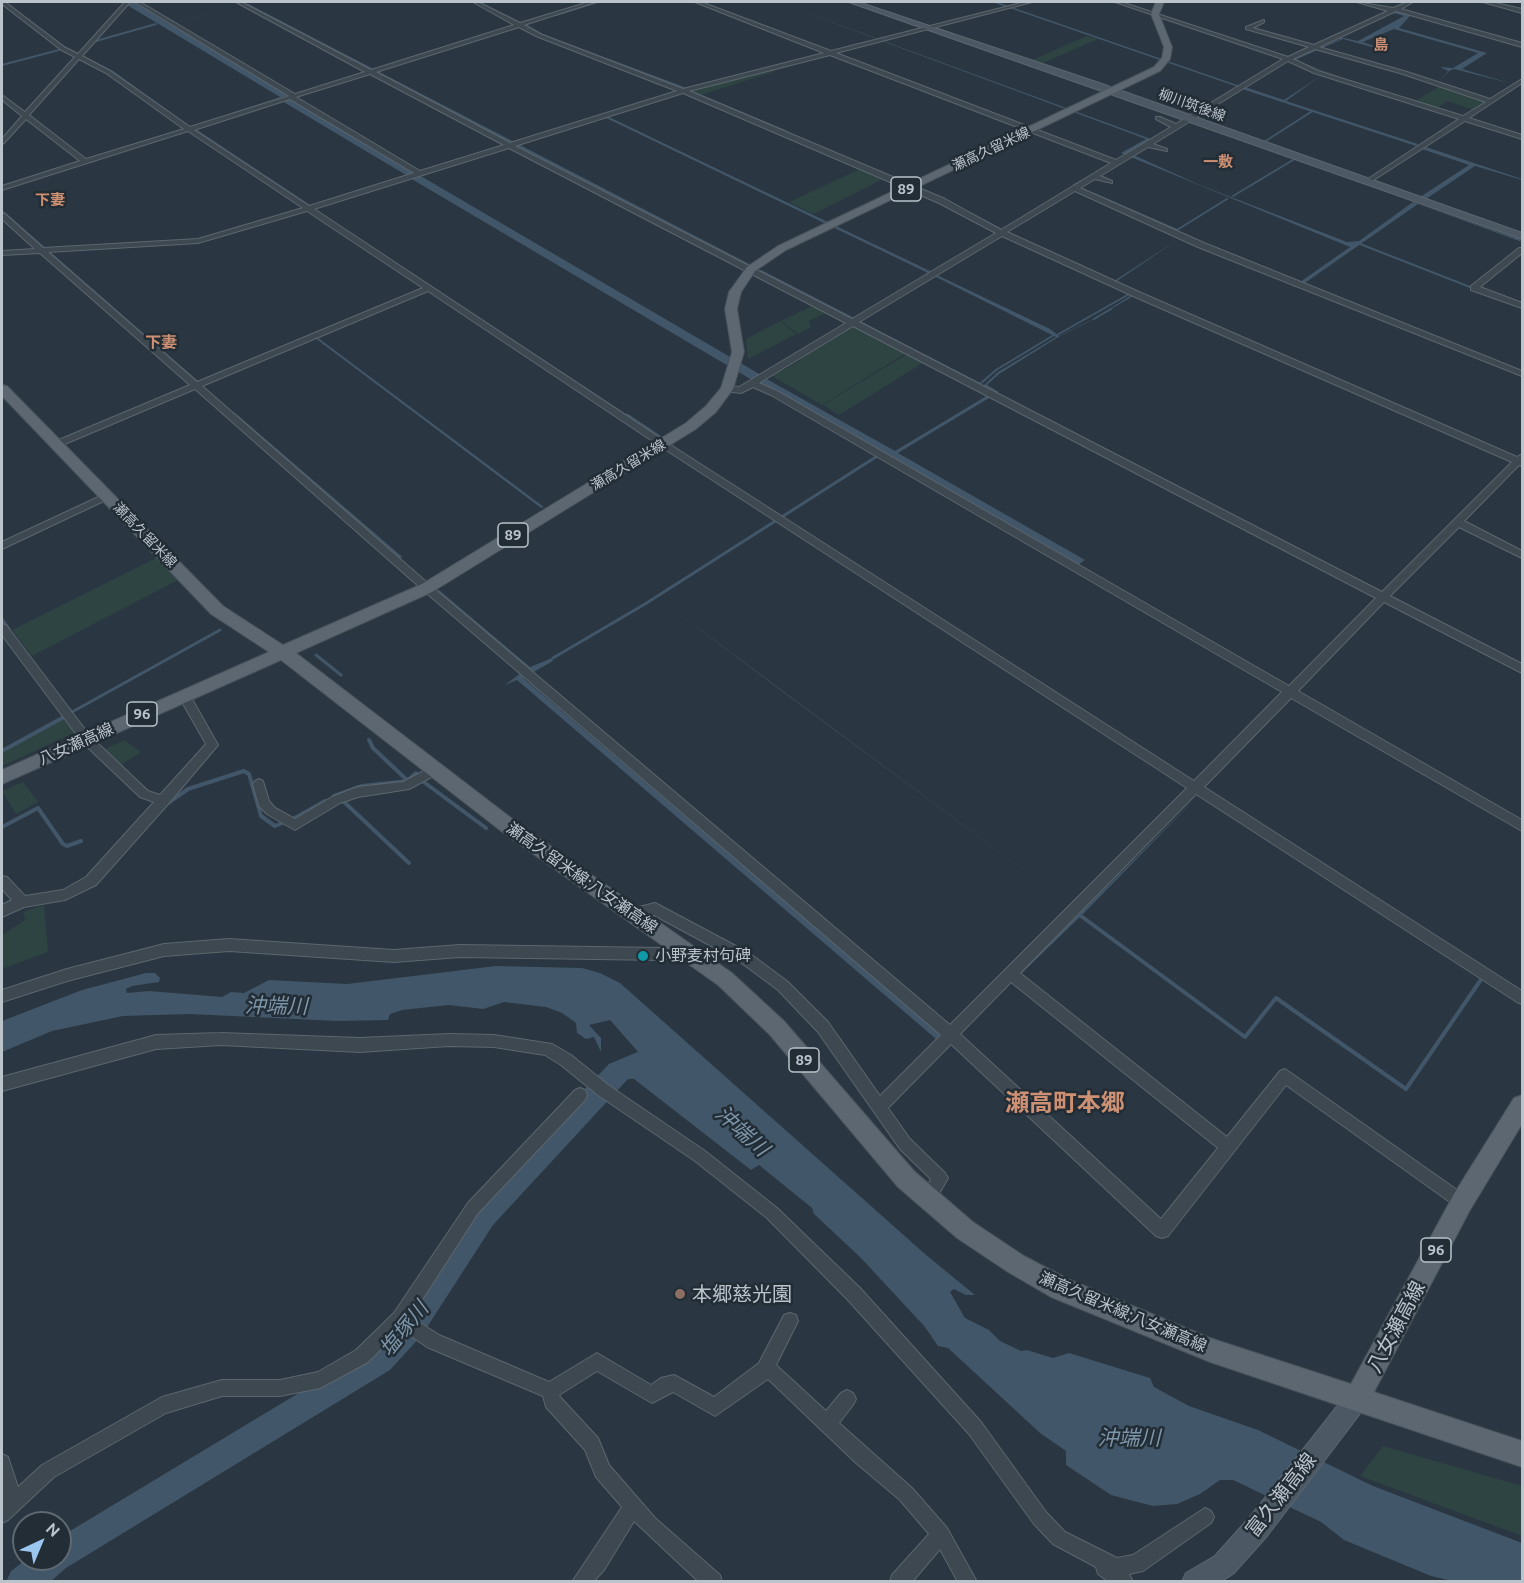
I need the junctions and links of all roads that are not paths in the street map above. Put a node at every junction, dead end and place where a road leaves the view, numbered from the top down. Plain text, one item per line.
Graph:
1 (2, 2) edge
2 (137, 2) edge
3 (238, 2) edge
4 (476, 2) edge
5 (594, 2) edge
6 (697, 2) edge
7 (852, 2) edge
8 (1030, 2) edge
9 (1117, 2) edge
10 (1160, 2) edge
11 (1359, 2) edge
12 (1411, 2) edge
13 (1486, 2) edge
14 (127, 3) edge
15 (976, 6) dead end
16 (1394, 10) junction
17 (992, 11) junction
18 (1522, 11) edge
19 (960, 13) dead end
20 (1155, 14) junction
21 (971, 16) junction
22 (1262, 21) dead end
23 (519, 25) junction
24 (926, 28) junction
25 (1295, 33) dead end
26 (1284, 38) junction
27 (1522, 45) edge
28 (1314, 47) junction
29 (830, 53) junction
30 (79, 56) junction
31 (1288, 59) junction
32 (371, 72) junction
33 (1368, 81) dead end
34 (1522, 81) edge
35 (1359, 86) junction
36 (683, 91) junction
37 (1110, 93) junction
38 (2, 97) edge
39 (292, 97) junction
40 (1491, 101) junction
41 (26, 116) junction
42 (1158, 118) dead end
43 (1191, 118) junction
44 (1464, 118) junction
45 (1176, 127) junction
46 (189, 129) junction
47 (1031, 131) junction
48 (1522, 137) edge
49 (2, 142) edge
50 (1147, 144) junction
51 (510, 145) junction
52 (1165, 150) dead end
53 (85, 162) junction
54 (1116, 163) junction
55 (419, 173) junction
56 (1095, 176) junction
57 (1110, 182) dead end
58 (1367, 182) junction
59 (2, 188) edge
60 (910, 188) junction
61 (1074, 188) junction
62 (307, 208) junction
63 (2, 216) edge
64 (1002, 233) junction
65 (1522, 236) edge
66 (41, 250) junction
67 (1522, 250) edge
68 (2, 253) edge
69 (751, 269) junction
70 (429, 288) junction
71 (1522, 306) edge
72 (854, 322) junction
73 (1522, 374) edge
74 (752, 383) junction
75 (196, 386) junction
76 (727, 389) junction
77 (4, 395) edge
78 (57, 444) junction
79 (663, 444) junction
80 (1521, 460) edge
81 (107, 496) junction
82 (1458, 522) junction
83 (2, 546) edge
84 (1522, 555) edge
85 (427, 588) junction
86 (1384, 597) junction
87 (2, 628) edge
88 (282, 652) junction
89 (1522, 669) edge
90 (1290, 692) junction
91 (184, 695) junction
92 (86, 739) junction
93 (435, 770) junction
94 (2, 777) edge
95 (259, 784) dead end
96 (1195, 788) junction
97 (164, 801) junction
98 (1522, 826) edge
99 (2, 881) edge
100 (22, 902) junction
101 (2, 911) edge
102 (632, 914) junction
103 (681, 947) junction
104 (1010, 973) junction
105 (2, 996) edge
106 (1522, 998) edge
107 (950, 1034) junction
108 (2, 1084) edge
109 (580, 1095) dead end
110 (1522, 1105) edge
111 (878, 1108) junction
112 (1228, 1147) junction
113 (928, 1199) junction
114 (1461, 1202) junction
115 (400, 1319) junction
116 (790, 1321) dead end
117 (765, 1369) junction
118 (550, 1391) junction
119 (847, 1399) dead end
120 (1357, 1399) junction
121 (827, 1424) junction
122 (1522, 1454) edge
123 (2, 1463) edge
124 (634, 1505) junction
125 (7, 1508) edge
126 (1205, 1516) dead end
127 (941, 1534) junction
128 (1089, 1555) junction
129 (581, 1581) edge
130 (713, 1581) edge
131 (899, 1581) edge
132 (968, 1581) edge
133 (1124, 1581) edge
134 (1195, 1581) edge

1 - 30 street
2 - 39 street
3 - 32 street
4 - 23 street
5 - 23 street
6 - 29 street
7 - 24 main road, 柳川筑後線
8 - 17 street
9 - 20 street
10 - 20 main road
11 - 16 street
12 - 16 street
13 - 18 street
14 - 30 street
15 - 17 street
16 - 27 street
16 - 28 street
17 - 21 street
19 - 21 street
20 - 31 street
20 - 37 main road, 瀬高久留米線 / 89
21 - 24 street
22 - 26 street
23 - 32 street
23 - 36 street
24 - 29 street
24 - 37 main road, 柳川筑後線
25 - 26 street
26 - 28 street
28 - 31 street
28 - 40 street
29 - 36 street
29 - 47 street
30 - 41 street
30 - 46 street
31 - 35 street
31 - 43 street
32 - 39 street
32 - 51 street
33 - 35 street
34 - 40 street
35 - 44 street
36 - 51 street
36 - 60 street
37 - 43 main road, 柳川筑後線
37 - 47 main road, 瀬高久留米線 / 89
38 - 41 street
39 - 46 street
39 - 55 street
40 - 44 street
41 - 49 street
41 - 53 street
42 - 45 street
43 - 45 street
43 - 58 main road, 柳川筑後線
44 - 48 street
44 - 58 street
45 - 50 street
46 - 53 street
46 - 62 street
47 - 54 street
47 - 60 main road, 瀬高久留米線 / 89
50 - 52 street
50 - 54 street
51 - 55 street
51 - 69 street
53 - 59 street
54 - 56 street
55 - 62 street
56 - 57 street
56 - 61 street
58 - 65 main road, 柳川筑後線
60 - 64 street
60 - 69 main road, 瀬高久留米線 / 89
61 - 64 street
61 - 73 street
62 - 66 street
62 - 70 street
63 - 66 street
64 - 72 street
64 - 80 street
66 - 68 street
66 - 75 street
67 - 71 street
69 - 72 street
69 - 76 main road, 瀬高久留米線 / 89
70 - 75 street
70 - 79 street
72 - 74 street
72 - 86 street
74 - 76 street
74 - 90 street
75 - 78 street
75 - 85 street
76 - 79 main road, 瀬高久留米線 / 89
77 - 78 main road, 瀬高久留米線 / 89
78 - 81 main road, 瀬高久留米線 / 89
79 - 85 main road, 瀬高久留米線 / 89
79 - 96 street
80 - 82 street
81 - 83 street
81 - 88 main road, 瀬高久留米線 / 89
82 - 84 street
82 - 86 street
85 - 88 main road, 瀬高久留米線 / 89
85 - 107 street
86 - 89 street
86 - 90 street
87 - 92 street
88 - 91 main road, 八女瀬高線 / 96
88 - 93 main road, 瀬高久留米線;八女瀬高線 / 89
90 - 96 street
90 - 98 street
91 - 92 main road, 八女瀬高線 / 96
91 - 97 street
92 - 94 main road, 八女瀬高線 / 96
92 - 97 street
93 - 95 street
93 - 102 main road, 瀬高久留米線;八女瀬高線 / 89
96 - 104 street
96 - 106 street
97 - 100 street
99 - 100 street
100 - 101 street
102 - 103 main road, 瀬高久留米線;八女瀬高線 / 89
102 - 111 street
103 - 105 street
103 - 113 main road, 瀬高久留米線;八女瀬高線 / 89
104 - 107 street
104 - 112 street
107 - 111 street
107 - 112 street
108 - 128 street
109 - 115 street
110 - 114 main road, 八女瀬高線 / 96
111 - 113 street
112 - 114 street
113 - 120 main road, 瀬高久留米線;八女瀬高線 / 89
114 - 120 main road, 八女瀬高線 / 96
115 - 118 street
115 - 125 street
116 - 117 street
117 - 118 street
117 - 121 street
118 - 124 street
119 - 121 street
120 - 122 main road
120 - 134 main road, 富久瀬高線
121 - 127 street
123 - 125 street
124 - 129 street
124 - 130 street
126 - 128 street
127 - 131 street
127 - 132 street
128 - 133 street

